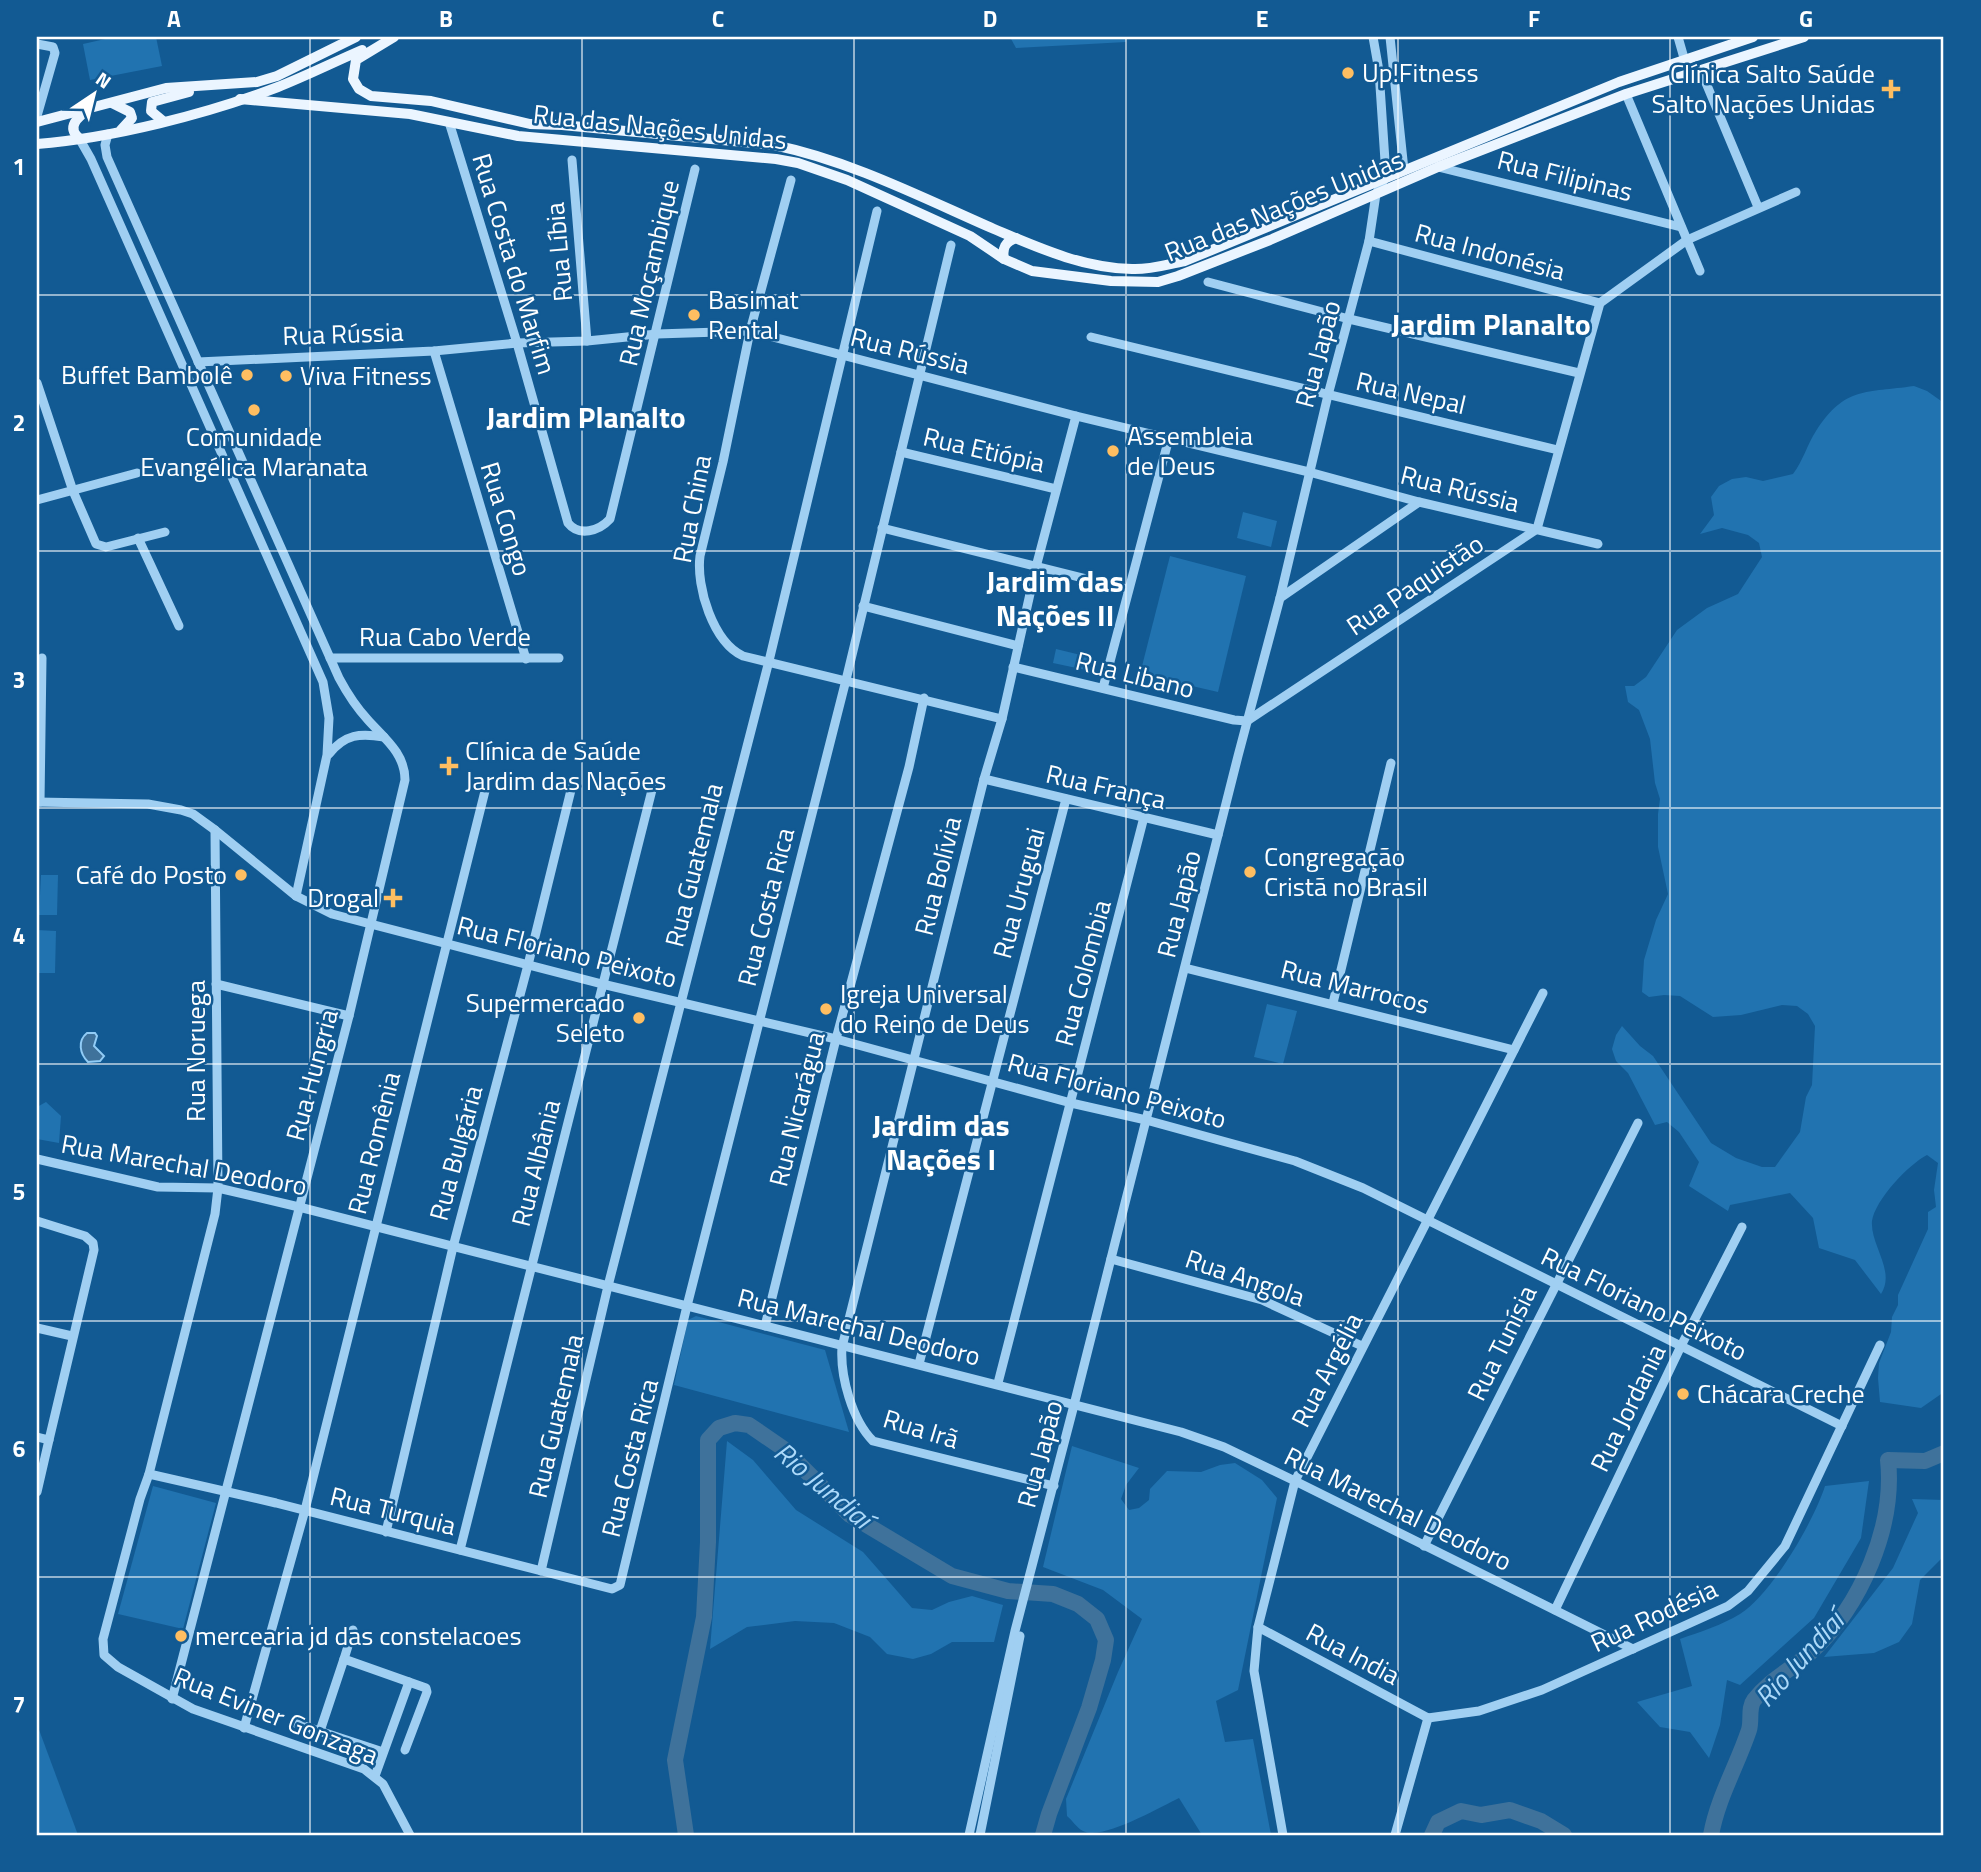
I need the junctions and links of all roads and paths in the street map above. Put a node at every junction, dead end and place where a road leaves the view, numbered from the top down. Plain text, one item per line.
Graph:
1 (356, 37) edge
2 (393, 37) edge
3 (1373, 37) edge
4 (1390, 37) edge
5 (1678, 37) edge
6 (1753, 37) edge
7 (1804, 37) edge
8 (37, 44) edge
9 (1684, 58) junction
10 (1701, 71) junction
11 (257, 82) junction
12 (1626, 94) junction
13 (240, 99) junction
14 (112, 103) junction
15 (93, 107) junction
16 (37, 116) edge
17 (163, 121) junction
18 (37, 122) edge
19 (449, 122) junction
20 (114, 133) junction
21 (79, 138) junction
22 (37, 144) edge
23 (572, 160) dead end
24 (1438, 167) junction
25 (695, 169) dead end
26 (1404, 170) junction
27 (1386, 176) junction
28 (791, 180) dead end
29 (1392, 187) junction
30 (1796, 192) dead end
31 (1376, 194) junction
32 (1758, 207) junction
33 (877, 211) dead end
34 (1681, 227) junction
35 (1016, 238) junction
36 (1687, 240) junction
37 (1369, 241) junction
38 (951, 245) dead end
39 (1042, 250) junction
40 (1004, 259) junction
41 (1700, 271) dead end
42 (1039, 274) junction
43 (1208, 282) dead end
44 (153, 298) junction
45 (1600, 303) junction
46 (1349, 319) junction
47 (750, 331) junction
48 (657, 334) junction
49 (1091, 337) dead end
50 (587, 341) junction
51 (517, 343) junction
52 (193, 351) junction
53 (434, 351) junction
54 (841, 355) junction
55 (198, 362) junction
56 (1579, 373) junction
57 (919, 374) junction
58 (37, 383) edge
59 (1328, 395) junction
60 (199, 400) junction
61 (1076, 416) junction
62 (1169, 438) junction
63 (1558, 450) junction
64 (901, 452) junction
65 (1309, 472) junction
66 (137, 473) dead end
67 (251, 484) junction
68 (1056, 489) junction
69 (74, 491) junction
70 (37, 500) edge
71 (1419, 502) junction
72 (269, 523) junction
73 (254, 524) junction
74 (882, 528) junction
75 (1537, 529) junction
76 (164, 531) dead end
77 (582, 532) joint
78 (138, 538) junction
79 (1598, 544) dead end
80 (284, 553) junction
81 (269, 555) junction
82 (1036, 567) junction
83 (1127, 589) junction
84 (1280, 598) junction
85 (863, 606) junction
86 (179, 626) dead end
87 (1017, 646) junction
88 (42, 658) dead end
89 (330, 658) junction
90 (559, 658) dead end
91 (526, 659) junction
92 (769, 661) junction
93 (1013, 667) junction
94 (846, 680) junction
95 (1103, 688) junction
96 (924, 698) junction
97 (1002, 719) junction
98 (1247, 721) junction
99 (385, 737) junction
100 (327, 755) junction
101 (1391, 763) dead end
102 (984, 779) junction
103 (572, 786) dead end
104 (653, 786) dead end
105 (486, 788) dead end
106 (1066, 799) junction
107 (38, 802) edge
108 (1144, 817) junction
109 (215, 830) junction
110 (1218, 835) junction
111 (296, 896) junction
112 (372, 925) junction
113 (447, 943) junction
114 (528, 965) junction
115 (1185, 968) junction
116 (216, 984) junction
117 (602, 984) junction
118 (1543, 993) dead end
119 (681, 1003) junction
120 (1332, 1003) junction
121 (349, 1016) junction
122 (759, 1021) junction
123 (836, 1039) junction
124 (1514, 1049) junction
125 (913, 1061) junction
126 (992, 1080) junction
127 (1070, 1103) junction
128 (1146, 1120) junction
129 (1638, 1122) dead end
130 (37, 1159) edge
131 (218, 1188) junction
132 (299, 1206) junction
133 (1427, 1219) junction
134 (37, 1221) edge
135 (374, 1226) junction
136 (1742, 1227) dead end
137 (453, 1247) junction
138 (1111, 1259) junction
139 (531, 1266) junction
140 (1556, 1283) junction
141 (608, 1286) junction
142 (687, 1306) junction
143 (765, 1326) junction
144 (37, 1328) edge
145 (72, 1336) junction
146 (1880, 1345) dead end
147 (1362, 1346) junction
148 (1681, 1346) junction
149 (842, 1347) junction
150 (919, 1364) junction
151 (998, 1384) junction
152 (1074, 1405) junction
153 (1842, 1426) junction
154 (37, 1437) edge
155 (48, 1440) junction
156 (149, 1474) junction
157 (1295, 1480) junction
158 (1054, 1486) junction
159 (227, 1491) junction
160 (37, 1492) edge
161 (305, 1510) junction
162 (386, 1532) junction
163 (1424, 1546) junction
164 (460, 1550) junction
165 (541, 1571) junction
166 (621, 1580) joint
167 (1555, 1610) junction
168 (1019, 1620) junction
169 (1258, 1627) junction
170 (353, 1630) dead end
171 (1633, 1649) junction
172 (105, 1656) joint
173 (344, 1659) junction
174 (409, 1682) junction
175 (172, 1699) junction
176 (1428, 1718) junction
177 (295, 1723) dead end
178 (244, 1728) junction
179 (320, 1731) junction
180 (405, 1751) dead end
181 (383, 1752) junction
182 (375, 1776) junction
183 (411, 1835) edge
184 (969, 1835) edge
185 (980, 1835) edge
186 (1283, 1835) edge
187 (1395, 1835) edge

1 - 11 main road
2 - 13 main road
2 - 35 main road, Rua das Nações Unidas
3 - 27 street
4 - 26 street
5 - 9 street
6 - 9 main road, Rua das Nações Unidas
7 - 10 main road, Rua das Nações Unidas
8 - 16 street
9 - 26 main road, Rua das Nações Unidas
10 - 12 main road, Rua das Nações Unidas
10 - 32 street
11 - 14 main road
11 - 17 main road
12 - 24 main road, Rua das Nações Unidas
12 - 34 street
13 - 17 main road
13 - 19 main road, Rua das Nações Unidas
14 - 15 main road
14 - 20 main road
15 - 18 main road
15 - 21 main road
17 - 20 main road
19 - 40 main road, Rua das Nações Unidas
19 - 51 street, Rua Costa do Marfim
20 - 21 main road
20 - 52 street, Rua Hungria
21 - 22 main road
21 - 44 street
23 - 50 street, Rua Líbia
24 - 29 main road, Rua das Nações Unidas
24 - 34 street, Rua Filipinas
25 - 48 street, Rua Moçambique
26 - 27 main road, Rua das Nações Unidas
26 - 29 main road
27 - 31 street
27 - 39 main road, Rua das Nações Unidas
28 - 47 street, Rua China
29 - 31 main road, Rua das Nações Unidas
30 - 32 street
31 - 37 street, Rua Japão
31 - 42 main road, Rua das Nações Unidas
32 - 36 street
33 - 54 street, Rua Guatemala
34 - 36 street
35 - 39 main road, Rua das Nações Unidas
35 - 40 main road
36 - 41 street
36 - 45 street
37 - 45 street, Rua Indonésia
37 - 46 street, Rua Japão
38 - 57 street, Rua Costa Rica
39 - 42 main road
40 - 42 main road, Rua das Nações Unidas
43 - 46 street
44 - 52 street
44 - 60 street
45 - 56 street
46 - 56 street
46 - 59 street, Rua Japão
47 - 48 street, Rua Rússia
47 - 54 street, Rua Rússia
47 - 92 street, Rua China
48 - 50 street, Rua Rússia
48 - 77 street, Rua Moçambique
49 - 59 street, Rua Nepal
50 - 51 street, Rua Rússia
51 - 53 street, Rua Rússia
51 - 77 street, Rua Costa do Marfim
52 - 55 street, Rua Hungria
53 - 55 street, Rua Rússia
53 - 91 street, Rua Congo
54 - 57 street, Rua Rússia
54 - 92 street, Rua Guatemala
55 - 67 street, Rua Hungria
56 - 63 street
57 - 61 street, Rua Rússia
57 - 64 street, Rua Costa Rica
58 - 69 street
59 - 63 street, Rua Nepal
59 - 65 street, Rua Japão
60 - 67 street
60 - 73 street
61 - 62 street, Rua Rússia
61 - 68 street, Rua Bolívia
62 - 65 street, Rua Rússia
62 - 83 street
63 - 75 street
64 - 68 street, Rua Etiópia
64 - 74 street, Rua Costa Rica
65 - 71 street, Rua Rússia
65 - 84 street, Rua Japão
66 - 69 street
67 - 72 street, Rua Hungria
68 - 82 street, Rua Bolívia
69 - 70 street
69 - 78 street
71 - 75 street, Rua Rússia
71 - 84 street
72 - 73 street
72 - 80 street, Rua Hungria
73 - 81 street
74 - 82 street
74 - 85 street, Rua Costa Rica
75 - 79 street, Rua Rússia
75 - 98 street, Rua Paquistão
76 - 78 street
78 - 86 street
80 - 81 street
80 - 89 street, Rua Hungria
81 - 100 street
82 - 83 street
82 - 87 street, Rua Bolívia
83 - 95 street
84 - 98 street, Rua Japão
85 - 87 street
85 - 94 street, Rua Costa Rica
87 - 93 street, Rua Bolívia
88 - 107 street
89 - 91 street, Rua Cabo Verde
89 - 99 street, Rua Hungria
90 - 91 street, Rua Cabo Verde
92 - 94 street, Rua China
92 - 119 street, Rua Guatemala
93 - 95 street, Rua Libano
93 - 97 street, Rua Bolívia
94 - 96 street, Rua China
94 - 122 street, Rua Costa Rica
95 - 98 street, Rua Libano
96 - 97 street, Rua China
96 - 123 street, Rua Nicarágua
97 - 102 street, Rua Bolívia
98 - 110 street, Rua Japão
99 - 100 street
99 - 112 street, Rua Hungria
100 - 111 street
101 - 120 street
102 - 106 street, Rua França
102 - 125 street, Rua Bolívia
103 - 114 street, Rua Bulgária
104 - 117 street, Rua Albânia
105 - 113 street, Rua Romênia
106 - 108 street, Rua França
106 - 126 street, Rua Uruguai
107 - 109 street, Rua Floriano Peixoto
108 - 110 street, Rua França
108 - 127 street, Rua Colombia
109 - 111 street, Rua Floriano Peixoto
109 - 116 street, Rua Noruega
110 - 115 street, Rua Japão
111 - 112 street, Rua Floriano Peixoto
112 - 113 street, Rua Floriano Peixoto
112 - 121 street, Rua Hungria
113 - 114 street, Rua Floriano Peixoto
113 - 135 street, Rua Romênia
114 - 117 street, Rua Floriano Peixoto
114 - 137 street, Rua Bulgária
115 - 120 street, Rua Marrocos
115 - 128 street, Rua Japão
116 - 121 street
116 - 131 street, Rua Noruega
117 - 119 street, Rua Floriano Peixoto
117 - 139 street, Rua Albânia
118 - 124 street, Rua Argélia
119 - 122 street, Rua Floriano Peixoto
119 - 141 street, Rua Guatemala
120 - 124 street, Rua Marrocos
121 - 132 street, Rua Hungria
122 - 123 street, Rua Floriano Peixoto
122 - 142 street, Rua Costa Rica
123 - 125 street, Rua Floriano Peixoto
123 - 143 street, Rua Nicarágua
124 - 133 street, Rua Argélia
125 - 126 street, Rua Floriano Peixoto
125 - 149 street, Rua Bolívia
126 - 127 street, Rua Floriano Peixoto
126 - 150 street, Rua Uruguai
127 - 128 street, Rua Floriano Peixoto
127 - 151 street, Rua Colombia
128 - 133 street, Rua Floriano Peixoto
128 - 138 street, Rua Japão
129 - 140 street, Rua Tunísia
130 - 131 street, Rua Marechal Deodoro
131 - 132 street, Rua Marechal Deodoro
131 - 156 street, Rua Noruega
132 - 135 street, Rua Marechal Deodoro
132 - 159 street, Rua Hungria
133 - 140 street, Rua Floriano Peixoto
133 - 147 street, Rua Argélia
134 - 145 street
135 - 137 street, Rua Marechal Deodoro
135 - 161 street, Rua Romênia
136 - 148 street, Rua Jordania
137 - 139 street, Rua Marechal Deodoro
137 - 162 street, Rua Bulgária
138 - 147 street, Rua Angola
138 - 152 street, Rua Japão
139 - 141 street, Rua Marechal Deodoro
139 - 164 street, Rua Albânia
140 - 148 street, Rua Floriano Peixoto
140 - 163 street, Rua Tunísia
141 - 142 street, Rua Marechal Deodoro
141 - 165 street, Rua Guatemala
142 - 143 street, Rua Marechal Deodoro
142 - 166 street, Rua Costa Rica
143 - 149 street, Rua Marechal Deodoro
144 - 145 street
145 - 155 street
146 - 153 street, Rua Rodésia
147 - 157 street, Rua Argélia
148 - 153 street, Rua Floriano Peixoto
148 - 167 street, Rua Jordania
149 - 150 street, Rua Marechal Deodoro
149 - 158 street, Rua Irã
150 - 151 street, Rua Marechal Deodoro
151 - 152 street, Rua Marechal Deodoro
152 - 157 street, Rua Marechal Deodoro
152 - 158 street, Rua Japão
153 - 171 street, Rua Rodésia
154 - 155 street
155 - 160 street
156 - 159 street, Rua Turquia
156 - 172 street, Rua Noruega
157 - 163 street, Rua Marechal Deodoro
157 - 169 street, Rua Argélia
158 - 168 street, Rua Japão
159 - 161 street, Rua Turquia
159 - 175 street, Rua Hungria
161 - 162 street, Rua Turquia
161 - 178 street, Rua Romênia
162 - 164 street, Rua Turquia
163 - 167 street, Rua Marechal Deodoro
164 - 165 street, Rua Turquia
165 - 166 street, Rua Turquia
167 - 171 street, Rua Marechal Deodoro
168 - 184 street, Rua Japão
168 - 185 street, Rua Japão
169 - 176 street, Rua India
169 - 186 street, Rua Argélia
170 - 173 street
171 - 176 street, Rua Rodésia
172 - 175 street, Rua Eviner Gonzaga
173 - 174 street
173 - 179 street
174 - 180 street
174 - 181 street
175 - 178 street, Rua Eviner Gonzaga
176 - 187 street
177 - 179 street
178 - 182 street, Rua Eviner Gonzaga
179 - 181 street
181 - 182 street
182 - 183 street, Rua Eviner Gonzaga

